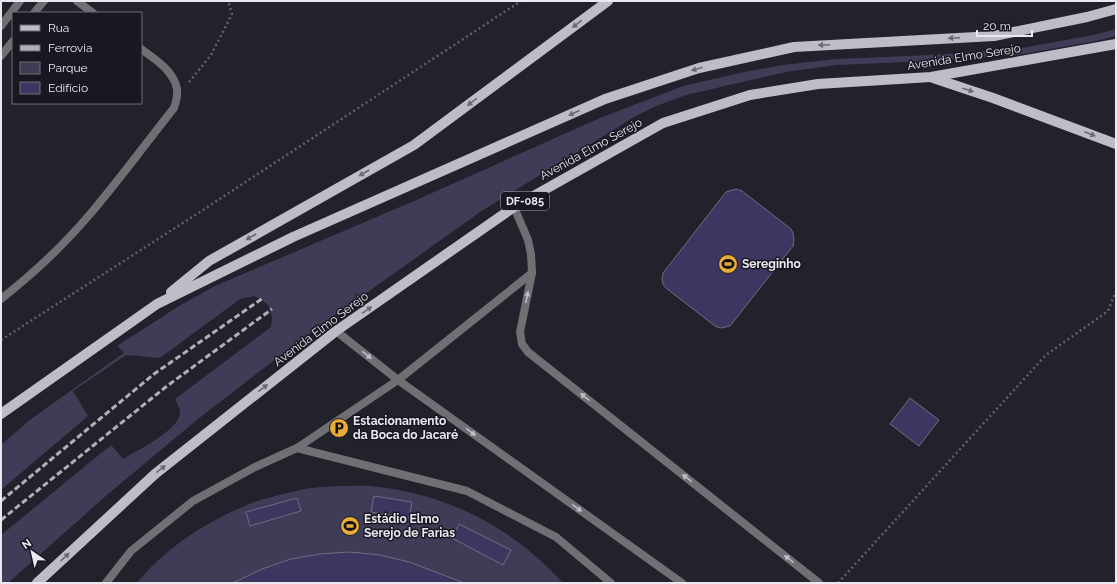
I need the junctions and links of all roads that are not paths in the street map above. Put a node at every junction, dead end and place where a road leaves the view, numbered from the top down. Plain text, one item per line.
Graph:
1 (20, 1) edge
2 (44, 1) edge
3 (77, 1) edge
4 (608, 1) edge
5 (1116, 9) edge
6 (35, 12) edge
7 (92, 12) edge
8 (1, 26) edge
9 (12, 41) edge
10 (1116, 44) edge
11 (142, 50) edge
12 (1, 56) edge
13 (931, 77) junction
14 (1116, 144) edge
15 (514, 207) junction
16 (532, 273) junction
17 (1, 299) edge
18 (158, 304) junction
19 (336, 331) junction
20 (398, 380) junction
21 (1, 414) edge
22 (297, 448) junction
23 (37, 583) edge
24 (106, 583) edge
25 (611, 583) edge
26 (682, 583) edge
27 (819, 583) edge

1 - 8 lane
2 - 6 lane
3 - 7 lane
4 -> 18 main road
5 -> 18 main road, Avenida Elmo Serejo
9 - 12 lane
10 - 13 main road, Avenida Elmo Serejo / DF-085
11 - 17 lane
13 -> 14 main road
13 - 15 main road, Avenida Elmo Serejo / DF-085
15 - 16 lane
19 -> 15 main road, Avenida Elmo Serejo / DF-085
16 - 20 lane
27 -> 16 lane
18 - 21 main road, Avenida Elmo Serejo
19 -> 20 lane
23 -> 19 main road, Avenida Elmo Serejo / DF-085
20 - 22 lane
20 -> 26 lane
22 - 24 lane
22 - 25 lane

